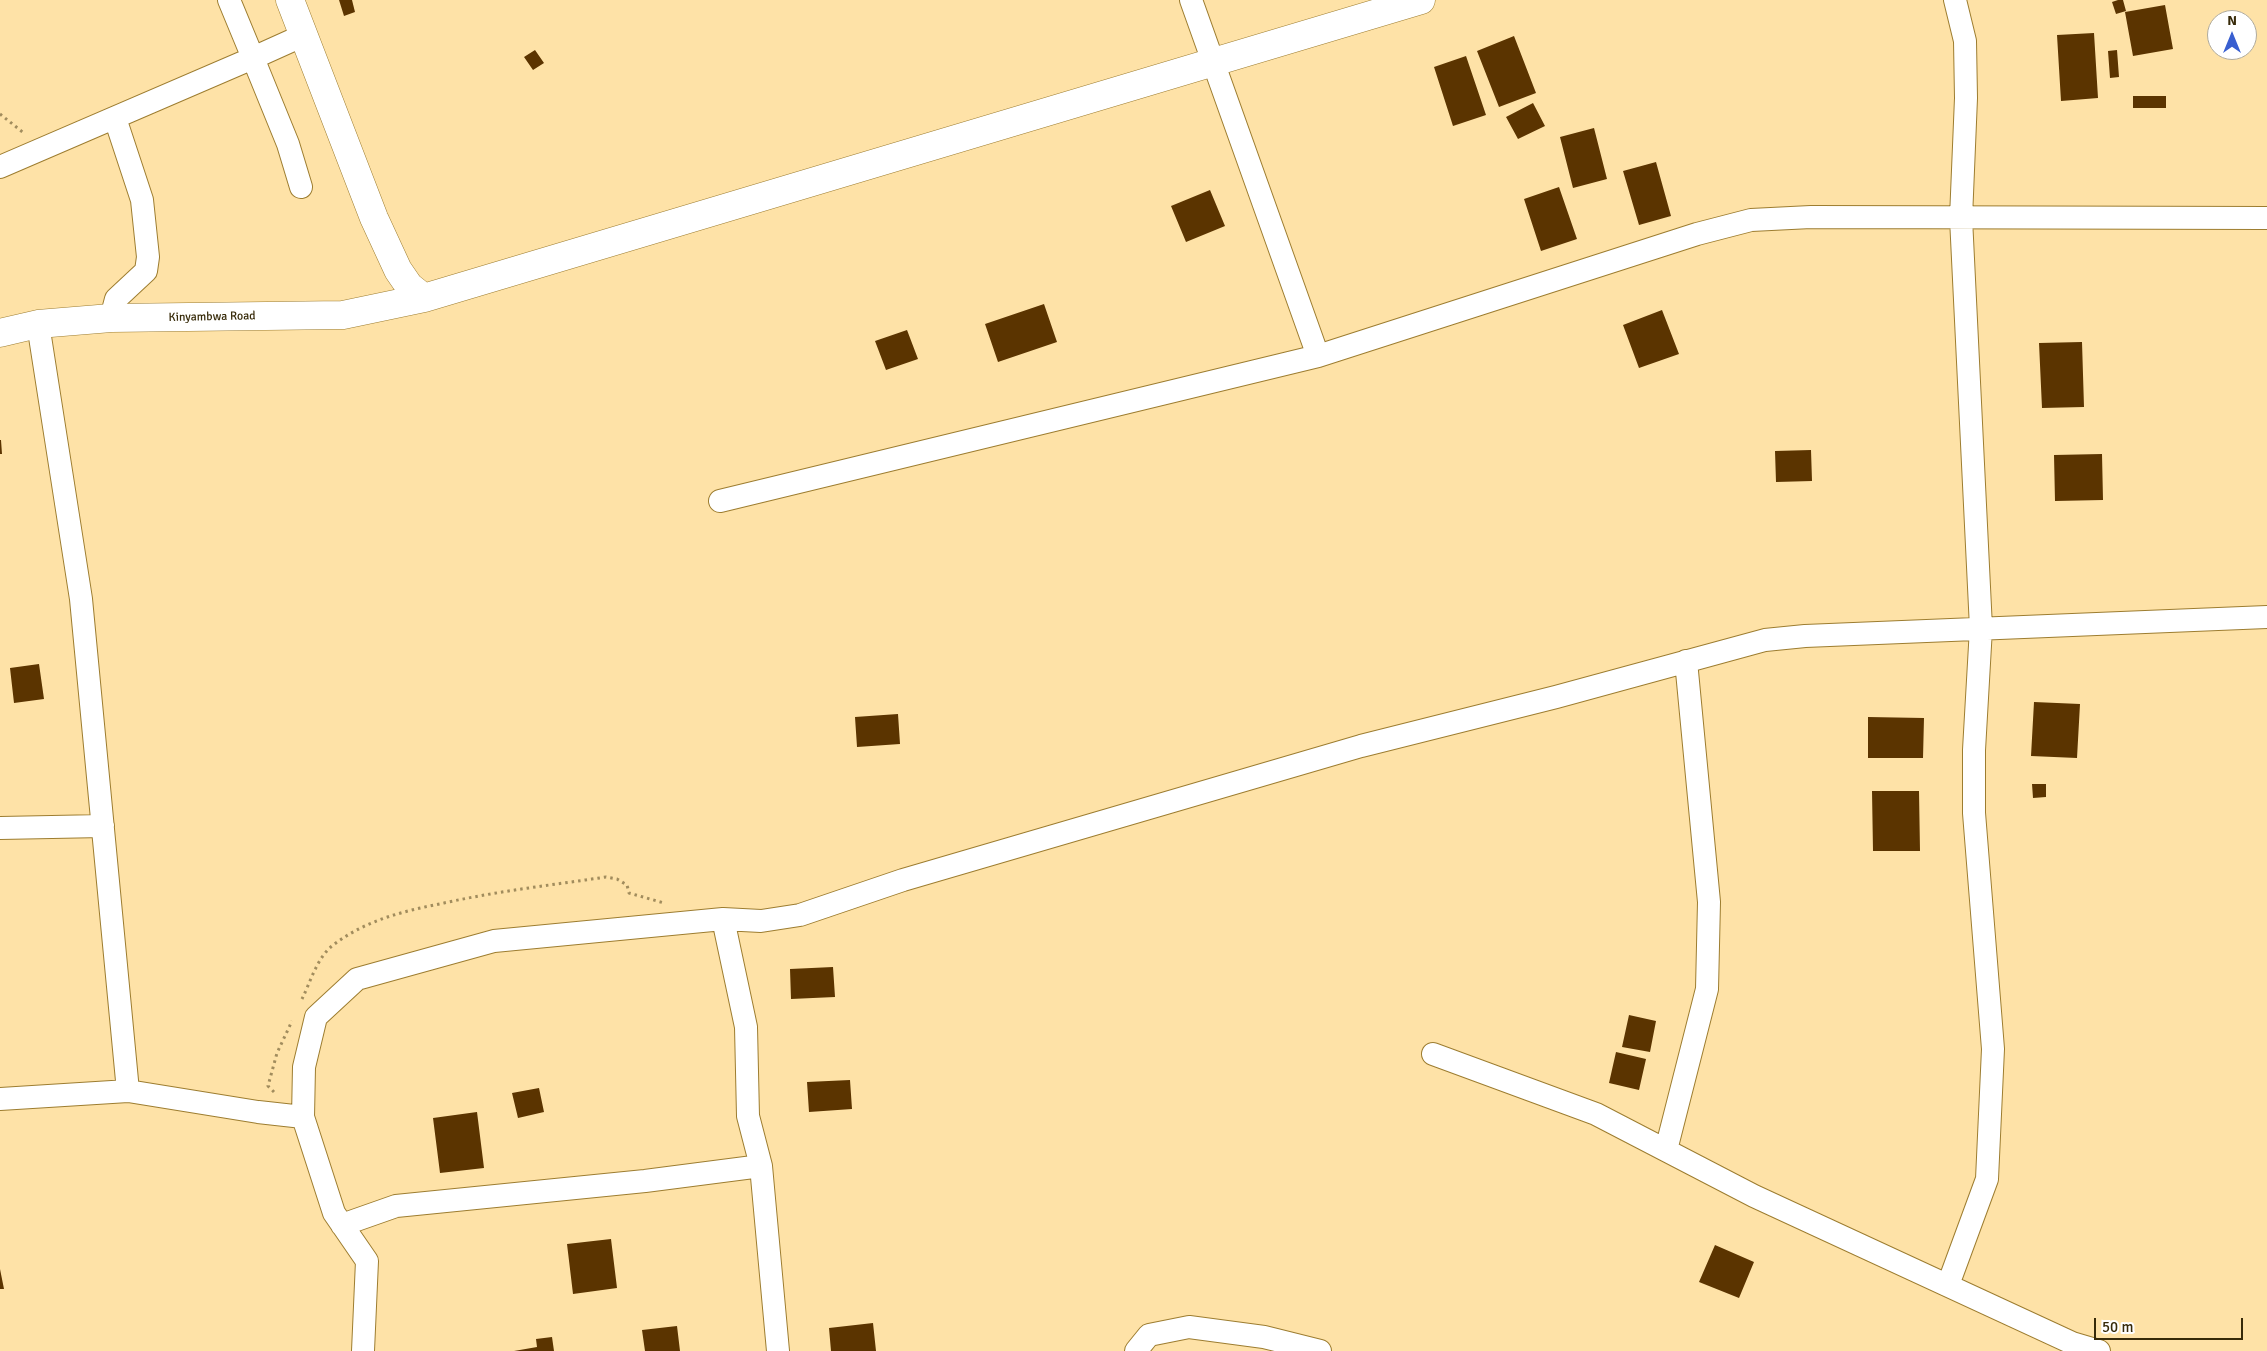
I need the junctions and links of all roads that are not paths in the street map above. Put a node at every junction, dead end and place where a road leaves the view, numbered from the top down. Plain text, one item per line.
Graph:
1 (229, 0) edge
2 (290, 0) edge
3 (1191, 0) edge
4 (1421, 0) edge
5 (1955, 0) edge
6 (304, 35) junction
7 (253, 58) junction
8 (1212, 62) junction
9 (115, 118) junction
10 (0, 167) edge
11 (301, 187) dead end
12 (1961, 218) junction
13 (2267, 218) edge
14 (424, 298) junction
15 (111, 318) junction
16 (38, 324) junction
17 (0, 333) edge
18 (1318, 356) junction
19 (720, 501) dead end
20 (2267, 617) edge
21 (1981, 628) junction
22 (1686, 661) junction
23 (103, 826) junction
24 (0, 828) edge
25 (724, 919) junction
26 (1433, 1054) dead end
27 (128, 1091) junction
28 (0, 1099) edge
29 (303, 1117) junction
30 (1666, 1150) junction
31 (761, 1166) junction
32 (342, 1225) junction
33 (1948, 1285) junction
34 (363, 1351) edge
35 (778, 1351) edge
36 (1136, 1351) edge
37 (1320, 1351) edge
38 (2099, 1351) edge

1 - 7 street
2 - 6 street
3 - 8 street
4 - 8 street, Kinyambwa Road
5 - 12 street
6 - 7 street
6 - 14 street
7 - 9 street
7 - 11 street
8 - 14 street, Kinyambwa Road
8 - 18 street
9 - 10 street
9 - 15 street
12 - 13 street
12 - 18 street
12 - 21 street
14 - 15 street, Kinyambwa Road
15 - 16 street, Kinyambwa Road
16 - 17 street, Kinyambwa Road
16 - 23 street
18 - 19 street
20 - 21 street
21 - 22 street
21 - 33 street
22 - 25 street
22 - 30 street
23 - 24 street
23 - 27 street
25 - 29 street
25 - 31 street
26 - 30 street
27 - 28 street
27 - 29 street
29 - 32 street
30 - 33 street
31 - 32 street
31 - 35 street
32 - 34 street
33 - 38 street
36 - 37 street

